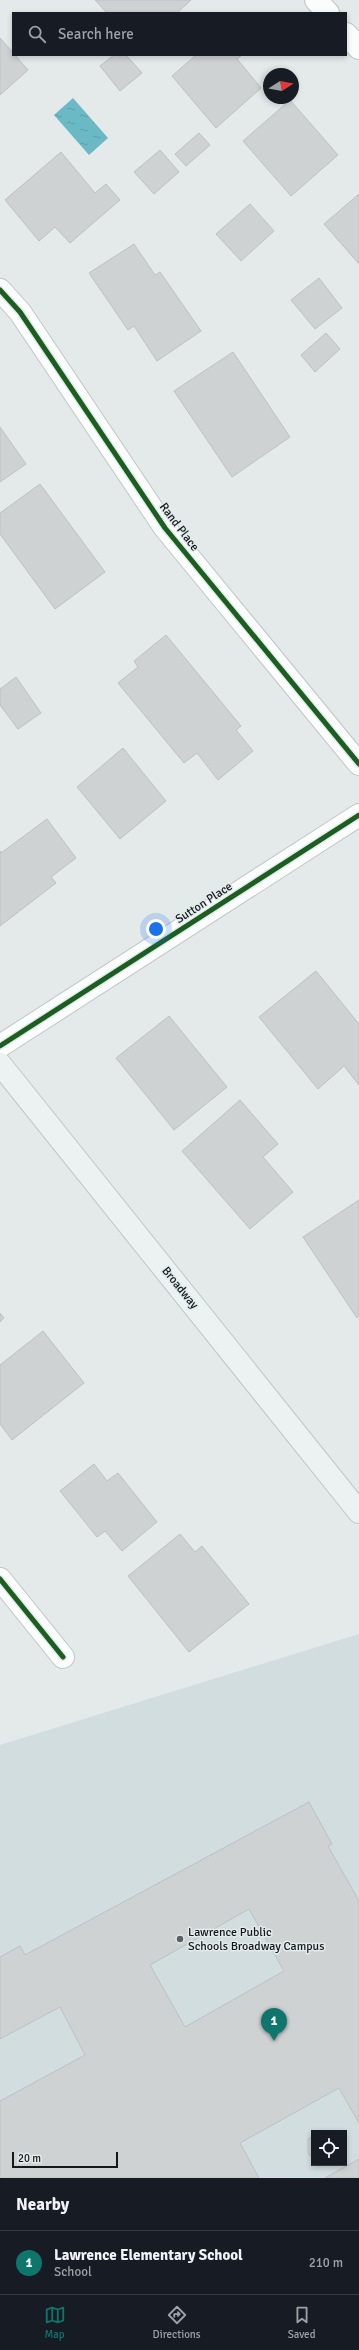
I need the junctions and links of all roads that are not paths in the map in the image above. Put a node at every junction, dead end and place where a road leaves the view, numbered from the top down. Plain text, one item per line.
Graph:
1 (316, 0) edge
2 (327, 12) edge
3 (347, 35) edge
4 (359, 48) edge
5 (0, 290) edge
6 (359, 764) edge
7 (359, 815) edge
8 (0, 1046) edge
9 (0, 1064) edge
10 (359, 1512) edge
11 (0, 1580) edge
12 (63, 1657) dead end

1 - 2 street
3 - 4 street
5 - 6 street, Rand Place
7 - 8 street, Sutton Place
9 - 10 main road, Broadway
11 - 12 street

